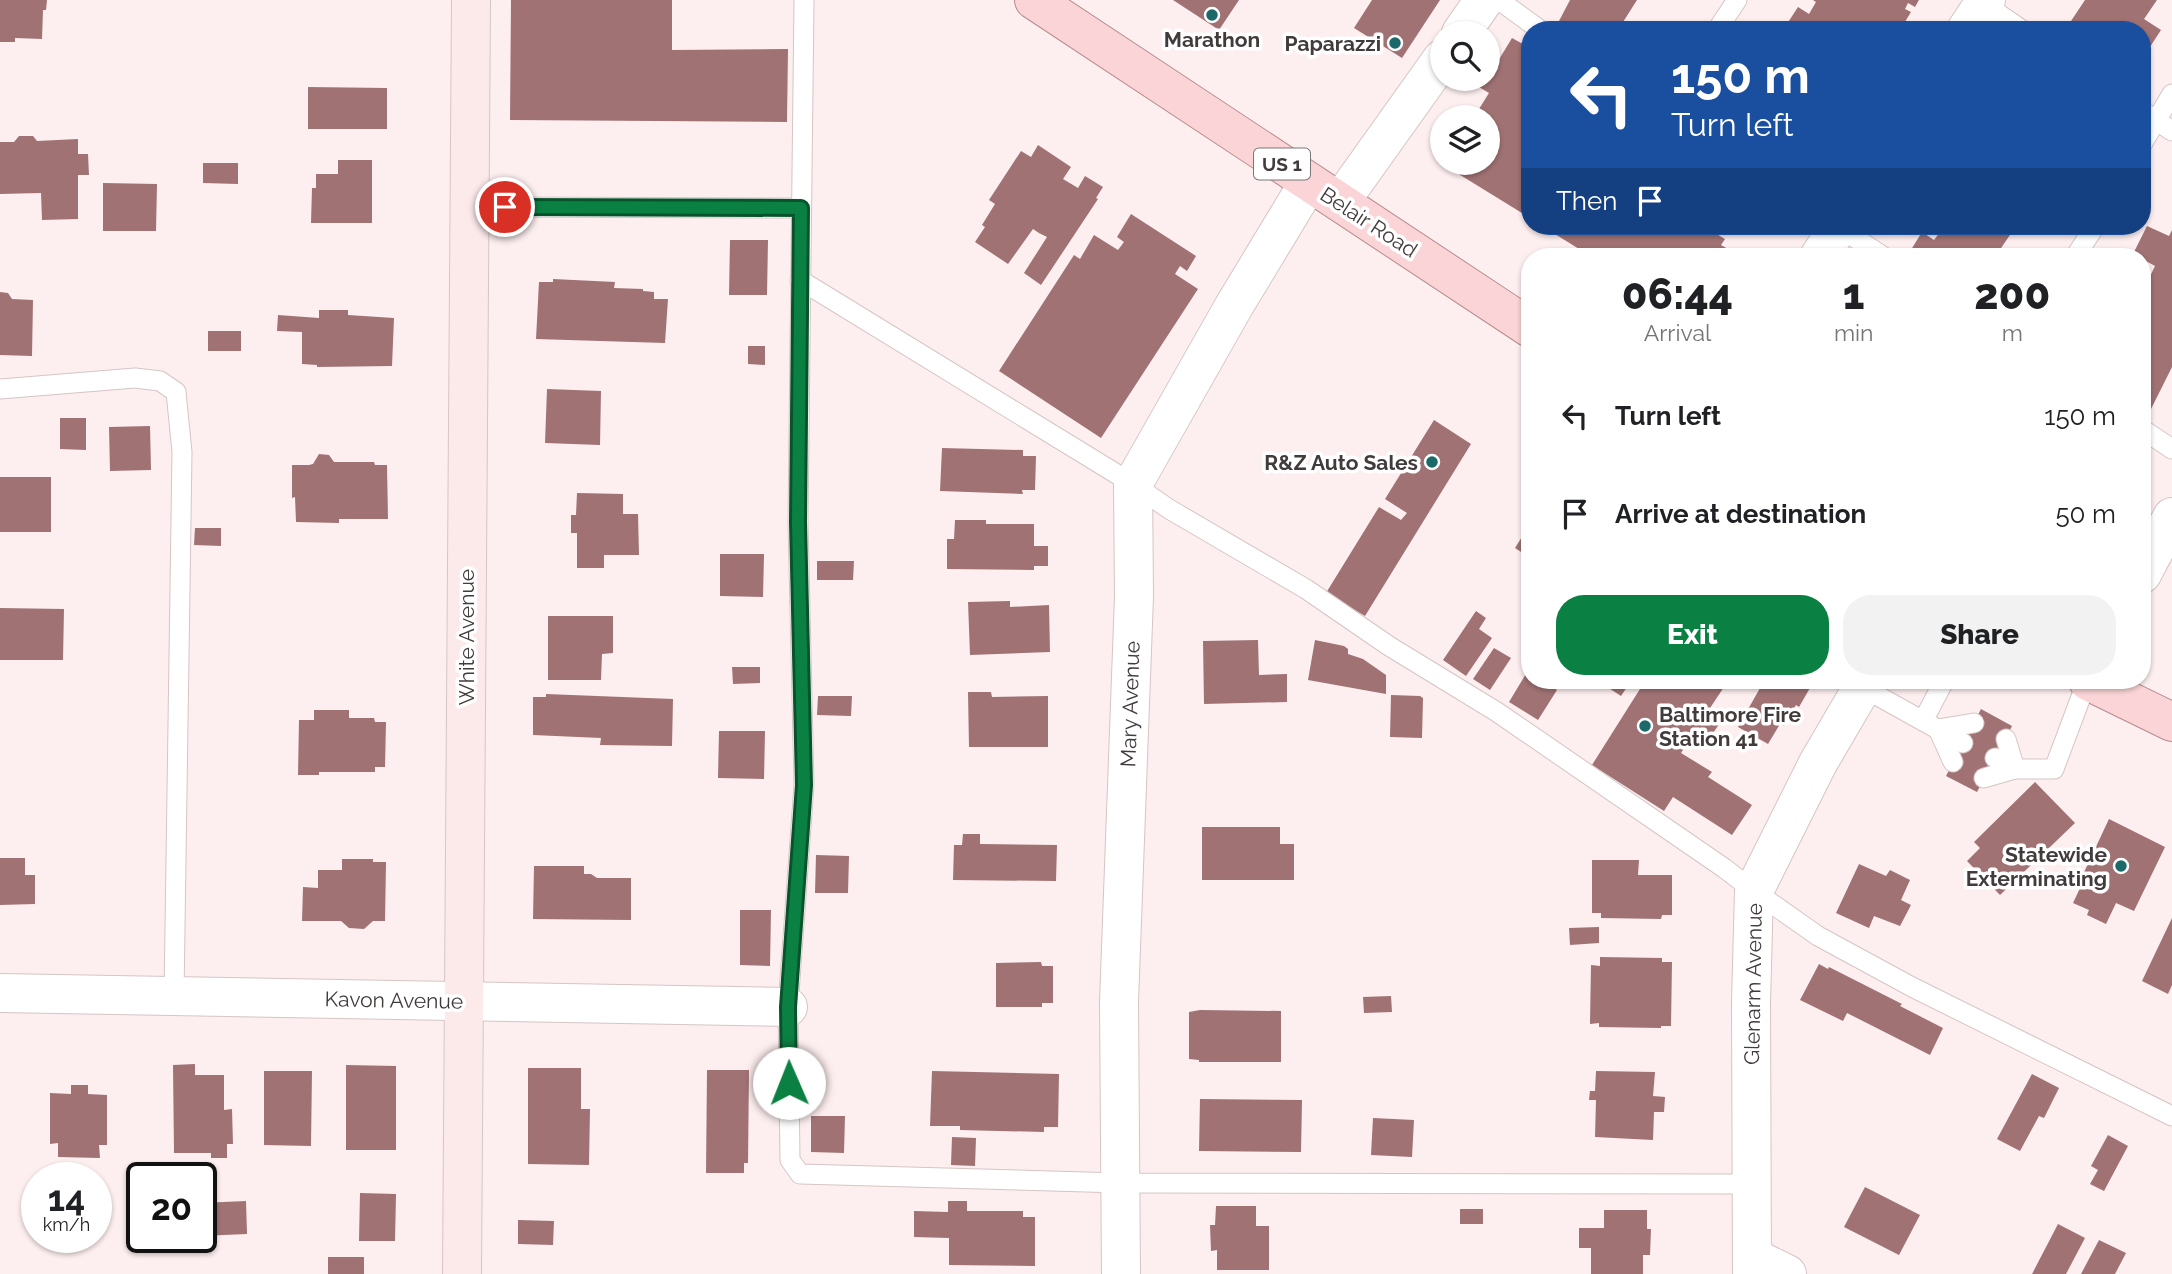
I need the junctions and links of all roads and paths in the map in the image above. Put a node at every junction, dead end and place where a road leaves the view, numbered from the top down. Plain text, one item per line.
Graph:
1 (471, 0) edge
2 (804, 0) edge
3 (1034, 0) edge
4 (1484, 0) edge
5 (1499, 0) edge
6 (1737, 0) edge
7 (1979, 8) edge
8 (1469, 21) edge
9 (1528, 21) edge
10 (1723, 21) edge
11 (2004, 21) edge
12 (1430, 73) edge
13 (2172, 94) edge
14 (2157, 121) edge
15 (1325, 192) junction
16 (469, 207) junction
17 (801, 208) junction
18 (1851, 235) edge
19 (1871, 248) edge
20 (800, 280) junction
21 (1521, 322) edge
22 (0, 389) edge
23 (2151, 435) edge
24 (2172, 449) edge
25 (1133, 484) junction
26 (2172, 517) edge
27 (2151, 557) edge
28 (1861, 689) edge
29 (1872, 689) edge
30 (1941, 689) edge
31 (2084, 689) edge
32 (2104, 689) edge
33 (2172, 722) edge
34 (1974, 723) dead end
35 (1930, 725) junction
36 (2006, 739) dead end
37 (1963, 743) dead end
38 (1995, 758) dead end
39 (1954, 762) dead end
40 (2015, 769) junction
41 (1984, 778) dead end
42 (1754, 891) junction
43 (0, 993) edge
44 (174, 996) junction
45 (465, 1001) junction
46 (788, 1007) junction
47 (2172, 1116) edge
48 (1121, 1183) junction
49 (1752, 1184) junction
50 (1752, 1265) edge
51 (462, 1274) edge
52 (1121, 1274) edge
53 (1787, 1274) edge

1 - 16 street, White Avenue
2 - 17 lane
3 - 15 main road, Belair Road / US 1
4 - 8 street
5 - 9 lane
6 - 10 lane
7 - 11 lane
12 - 15 street
13 - 14 lane
15 - 21 main road, Belair Road / US 1
15 - 25 street
16 - 17 lane
16 - 45 street, White Avenue
17 - 20 lane
18 - 19 lane
20 - 25 lane
20 - 46 lane
22 - 44 lane
23 - 24 lane
25 - 42 lane
25 - 48 street, Mary Avenue
26 - 27 street
28 - 42 street, Glenarm Avenue
29 - 35 lane
30 - 35 lane
31 - 40 lane
32 - 33 main road
34 - 35 lane
35 - 37 lane
35 - 39 lane
36 - 40 lane
38 - 40 lane
40 - 41 lane
42 - 47 lane
42 - 49 street, Glenarm Avenue
43 - 44 street, Kavon Avenue
44 - 45 street, Kavon Avenue
45 - 46 street, Kavon Avenue
45 - 51 street, White Avenue
46 - 48 lane
48 - 49 lane
48 - 52 street, Mary Avenue
49 - 50 street, Glenarm Avenue
50 - 53 street

